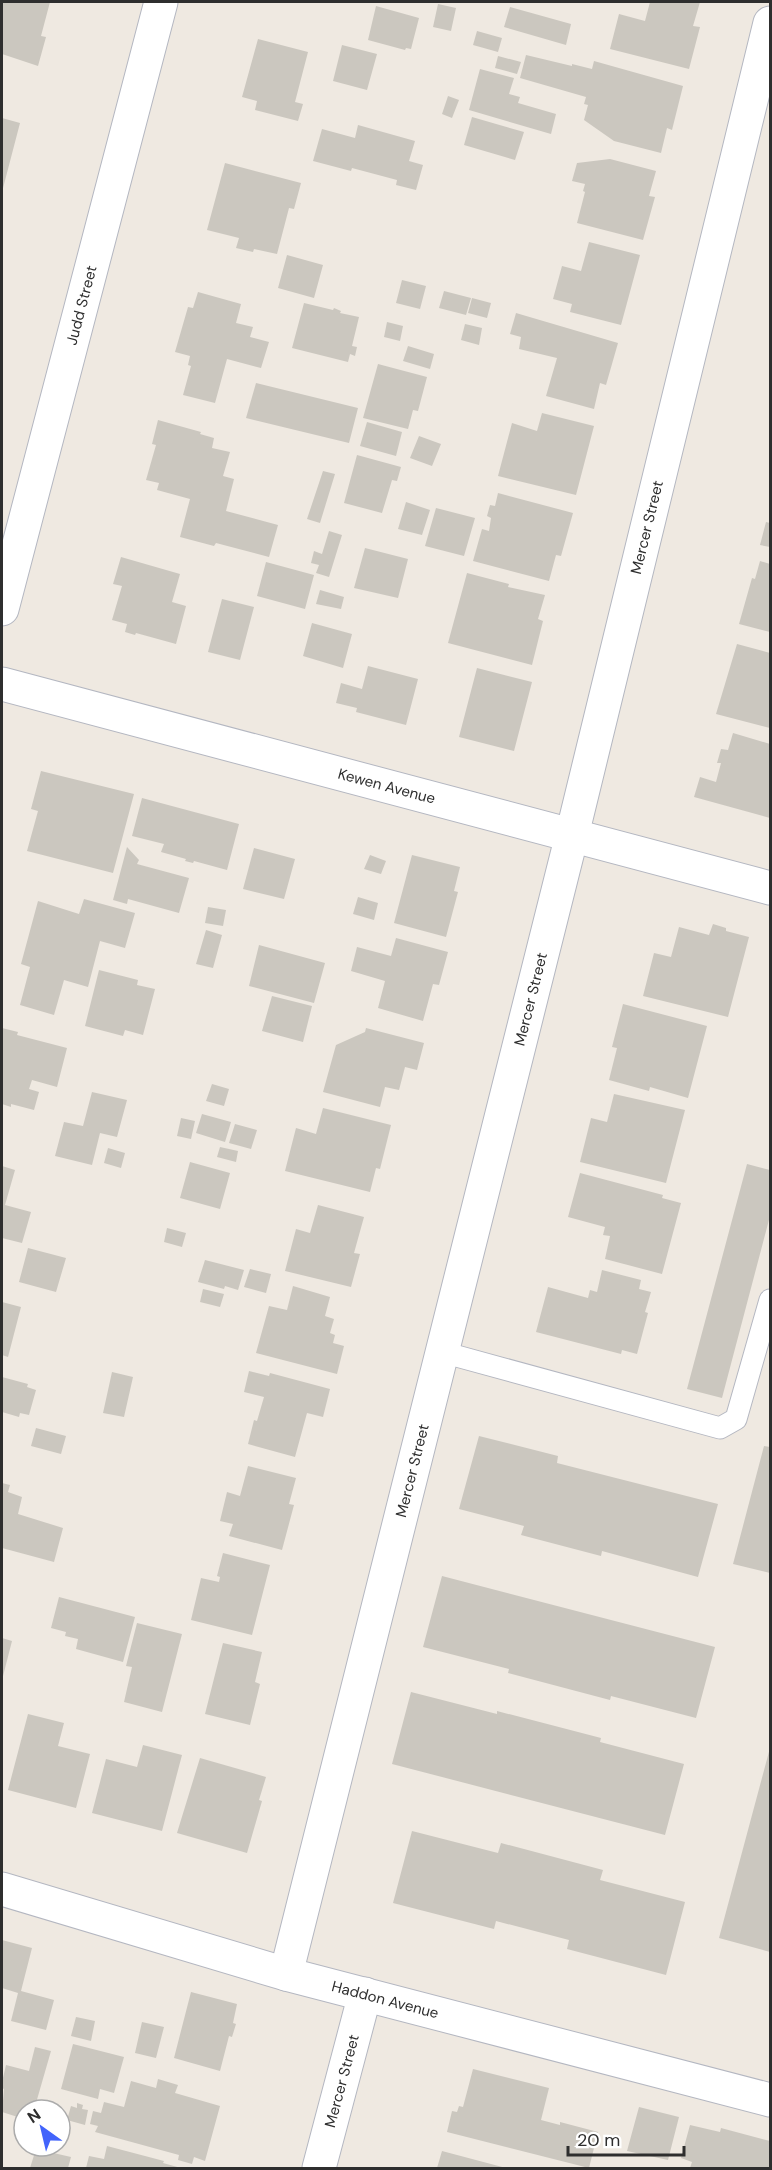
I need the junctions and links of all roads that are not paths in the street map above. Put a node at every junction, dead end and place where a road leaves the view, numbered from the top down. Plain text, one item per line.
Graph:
1 (161, 2) edge
2 (771, 23) edge
3 (2, 609) edge
4 (2, 684) edge
5 (572, 835) junction
6 (771, 888) edge
7 (771, 1300) edge
8 (442, 1352) junction
9 (2, 1889) edge
10 (286, 1974) junction
11 (365, 1994) junction
12 (771, 2100) edge
13 (319, 2169) edge

1 - 3 street, Judd Street
2 - 5 street, Mercer Street
4 - 5 street, Kewen Avenue
5 - 6 street, Kewen Avenue
5 - 8 street, Mercer Street
7 - 8 lane
8 - 10 street, Mercer Street
9 - 10 street, Haddon Avenue
10 - 11 street, Haddon Avenue
11 - 12 street, Haddon Avenue
11 - 13 street, Mercer Street

